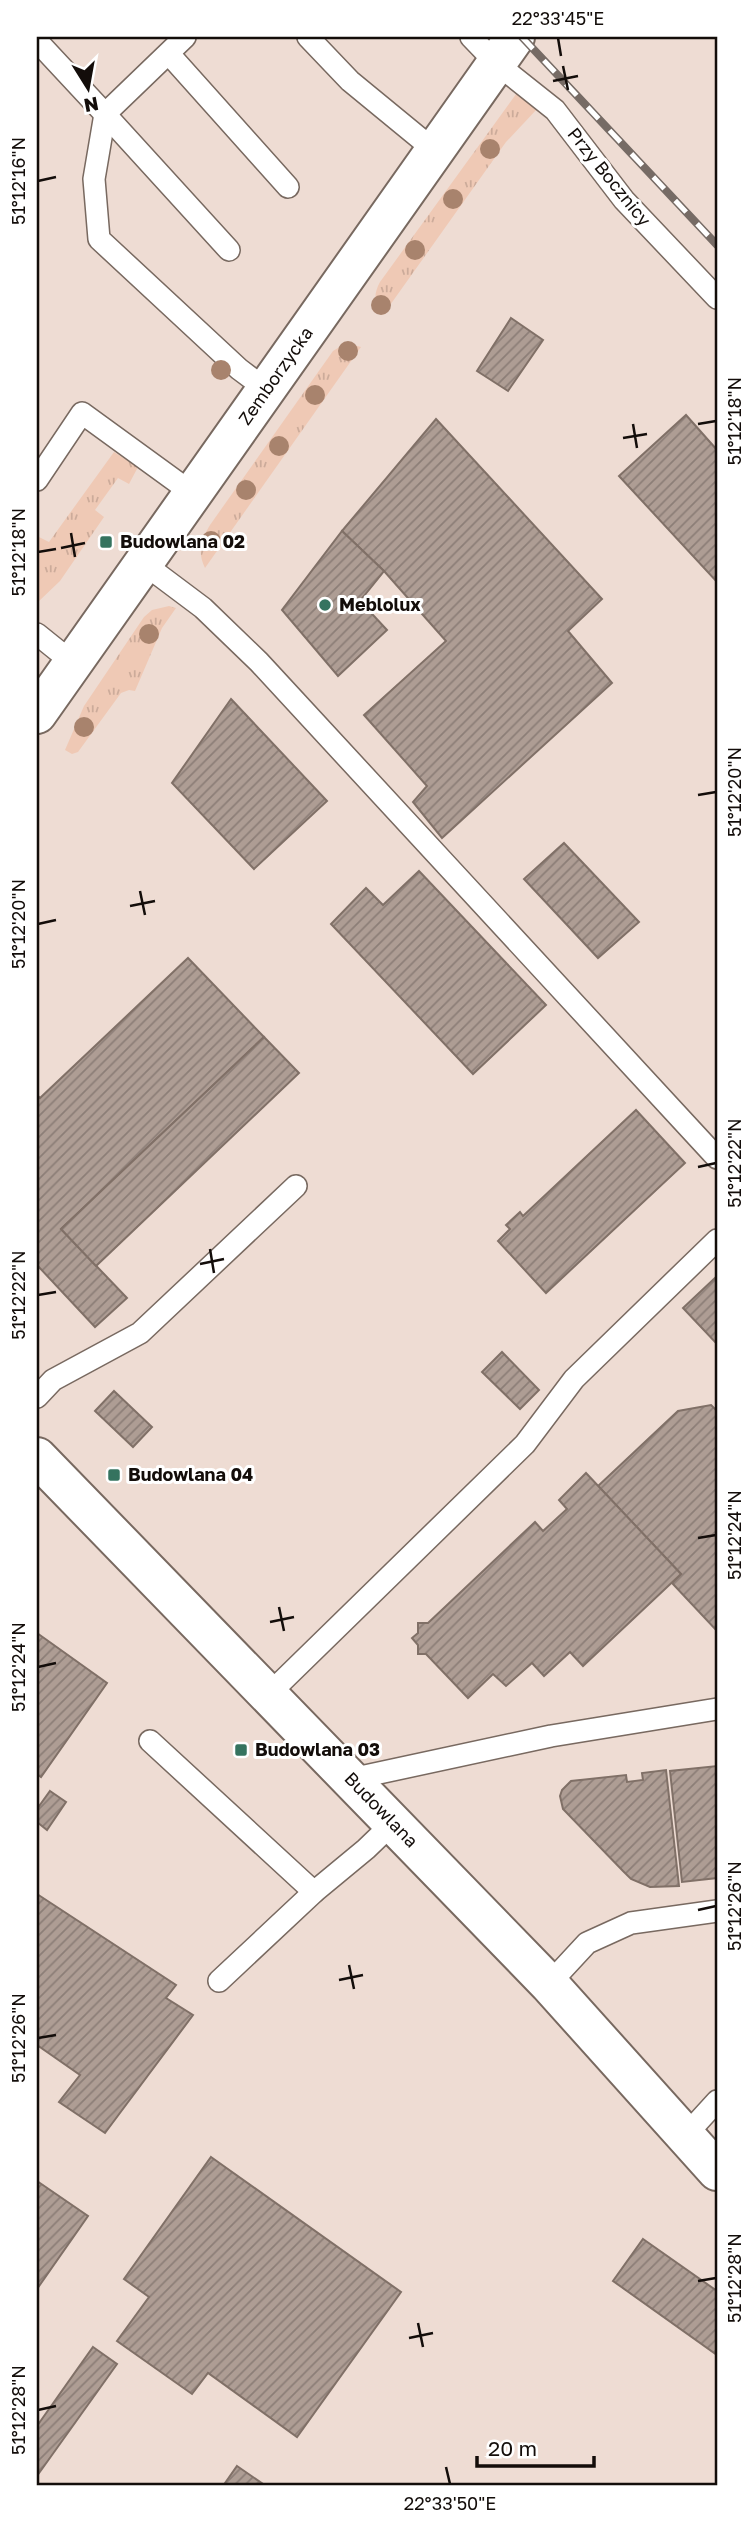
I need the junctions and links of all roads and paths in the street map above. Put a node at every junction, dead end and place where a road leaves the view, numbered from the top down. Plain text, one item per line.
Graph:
1 (185, 37) edge
2 (308, 37) edge
3 (37, 41) edge
4 (494, 45) edge
5 (169, 54) junction
6 (105, 114) junction
7 (434, 150) junction
8 (288, 187) dead end
9 (229, 250) dead end
10 (717, 298) edge
11 (267, 390) junction
12 (37, 480) edge
13 (192, 494) junction
14 (143, 563) junction
15 (37, 634) edge
16 (73, 663) junction
17 (37, 714) edge
18 (717, 1158) edge
19 (296, 1186) dead end
20 (717, 1240) edge
21 (37, 1397) edge
22 (37, 1457) edge
23 (269, 1694) junction
24 (717, 1709) edge
25 (150, 1741) dead end
26 (351, 1779) junction
27 (393, 1823) junction
28 (314, 1892) junction
29 (717, 1911) edge
30 (219, 1982) dead end
31 (549, 1984) junction
32 (717, 2101) edge
33 (685, 2136) junction
34 (717, 2171) edge

1 - 5 lane
2 - 7 lane
3 - 6 lane
4 - 7 street, Zemborzycka
4 - 10 lane, Przy Bocznicy
5 - 6 lane
5 - 8 lane
6 - 9 lane
6 - 11 lane
7 - 11 street, Zemborzycka
11 - 13 street, Zemborzycka
12 - 13 lane
13 - 14 street, Zemborzycka
14 - 16 street, Zemborzycka
14 - 18 lane
15 - 16 lane
16 - 17 street, Zemborzycka
19 - 21 lane
20 - 23 lane
22 - 23 street, Budowlana
23 - 26 street, Budowlana
24 - 26 lane
25 - 28 lane
26 - 27 street, Budowlana
27 - 28 lane
27 - 31 street, Budowlana
28 - 30 lane
29 - 31 lane
31 - 33 street, Budowlana
32 - 33 lane
33 - 34 street, Budowlana

